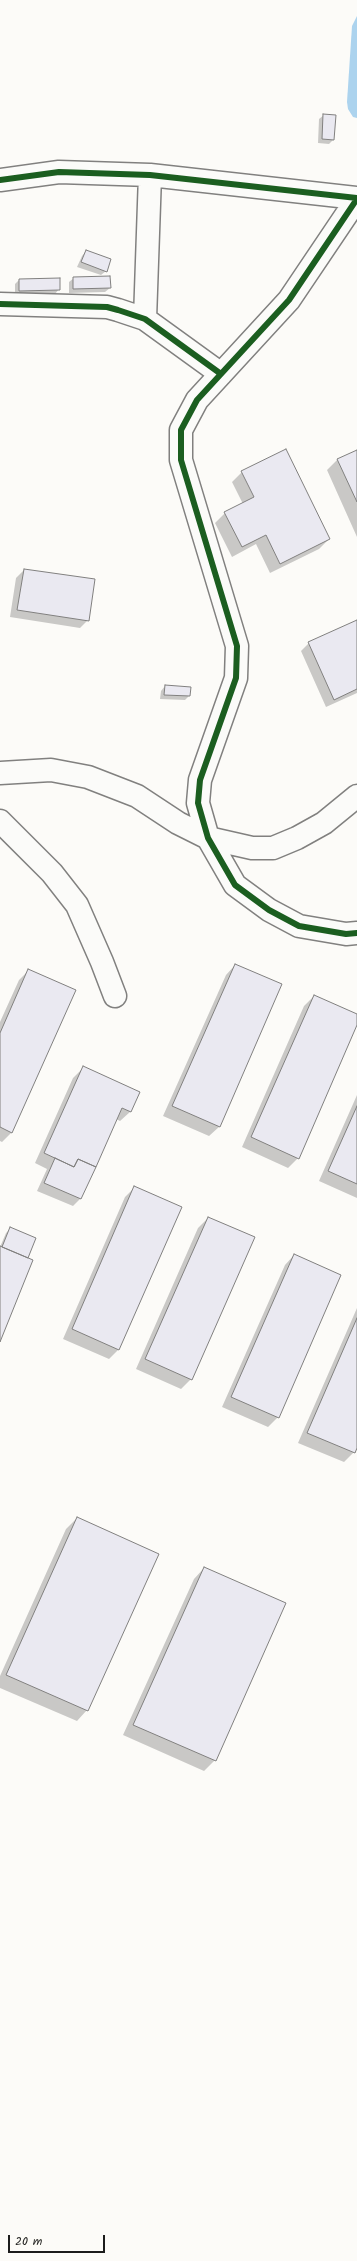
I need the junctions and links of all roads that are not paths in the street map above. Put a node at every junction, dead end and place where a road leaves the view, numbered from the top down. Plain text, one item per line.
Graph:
1 (150, 176) junction
2 (0, 180) edge
3 (357, 199) edge
4 (0, 304) edge
5 (145, 319) junction
6 (221, 374) junction
7 (0, 773) edge
8 (357, 796) edge
9 (0, 821) edge
10 (208, 838) junction
11 (357, 933) edge
12 (115, 996) dead end

1 - 2 street
1 - 3 street
1 - 5 street
3 - 6 street
4 - 5 street
5 - 6 street
6 - 10 street
7 - 10 street
8 - 10 street
9 - 12 street
10 - 11 street

